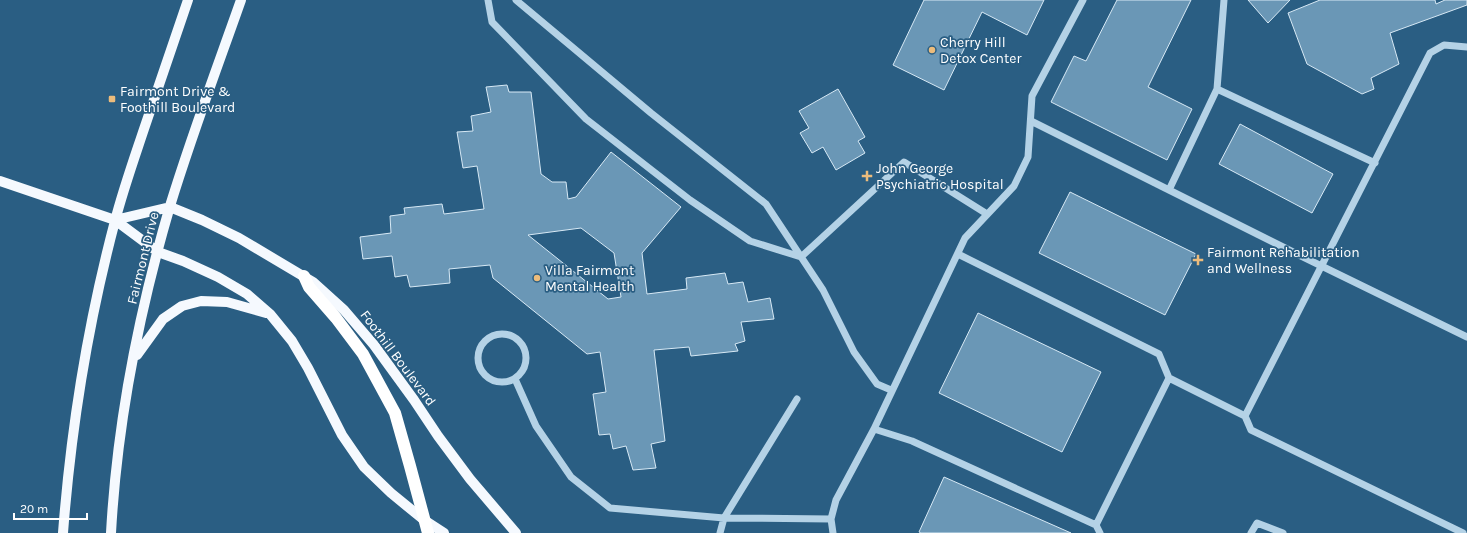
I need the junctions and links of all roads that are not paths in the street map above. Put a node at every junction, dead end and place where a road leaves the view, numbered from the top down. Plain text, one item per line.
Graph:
1 (188, 0) edge
2 (241, 0) edge
3 (488, 0) edge
4 (516, 0) edge
5 (1083, 0) edge
6 (1224, 0) edge
7 (1467, 47) edge
8 (1217, 89) junction
9 (1031, 121) junction
10 (1375, 163) junction
11 (0, 181) edge
12 (1169, 190) junction
13 (170, 207) junction
14 (987, 214) junction
15 (115, 220) junction
16 (158, 252) junction
17 (958, 254) junction
18 (801, 257) junction
19 (1322, 266) junction
20 (304, 276) junction
21 (270, 314) junction
22 (1467, 337) edge
23 (134, 360) junction
24 (1168, 378) junction
25 (515, 379) junction
26 (892, 390) junction
27 (797, 399) dead end
28 (1245, 416) junction
29 (874, 429) junction
30 (724, 518) junction
31 (424, 520) junction
32 (831, 520) junction
33 (1096, 525) junction
34 (63, 533) edge
35 (111, 533) edge
36 (428, 533) edge
37 (444, 533) edge
38 (516, 533) edge
39 (720, 533) edge
40 (833, 533) edge
41 (1100, 533) edge
42 (1251, 533) edge
43 (1282, 533) edge
44 (1463, 533) edge

1 - 15 main road
2 - 13 main road, Fairmont Drive
3 - 18 lane
4 - 18 lane
5 - 9 lane
6 - 8 lane
7 - 10 lane
8 - 10 lane
8 - 12 lane
9 - 12 lane
9 - 14 lane
10 - 19 lane
11 - 15 main road
12 - 19 lane
13 - 15 main road
13 - 16 main road, Fairmont Drive
13 - 20 main road, Foothill Boulevard
14 - 17 lane
14 - 18 lane
15 - 16 main road
15 - 34 main road
16 - 21 main road
16 - 23 main road, Fairmont Drive
17 - 24 lane
17 - 26 lane
18 - 26 lane
19 - 22 lane
19 - 28 lane
20 - 31 highway
20 - 38 main road, Foothill Boulevard
21 - 23 main road
21 - 31 main road
23 - 35 main road, Fairmont Drive
24 - 28 lane
24 - 33 lane
25 - 25 lane
25 - 30 lane
26 - 29 lane
27 - 30 lane
28 - 44 lane
29 - 32 lane
29 - 33 lane
30 - 32 lane
30 - 39 lane
31 - 36 highway
31 - 37 main road
32 - 40 lane
33 - 41 lane
42 - 43 lane

